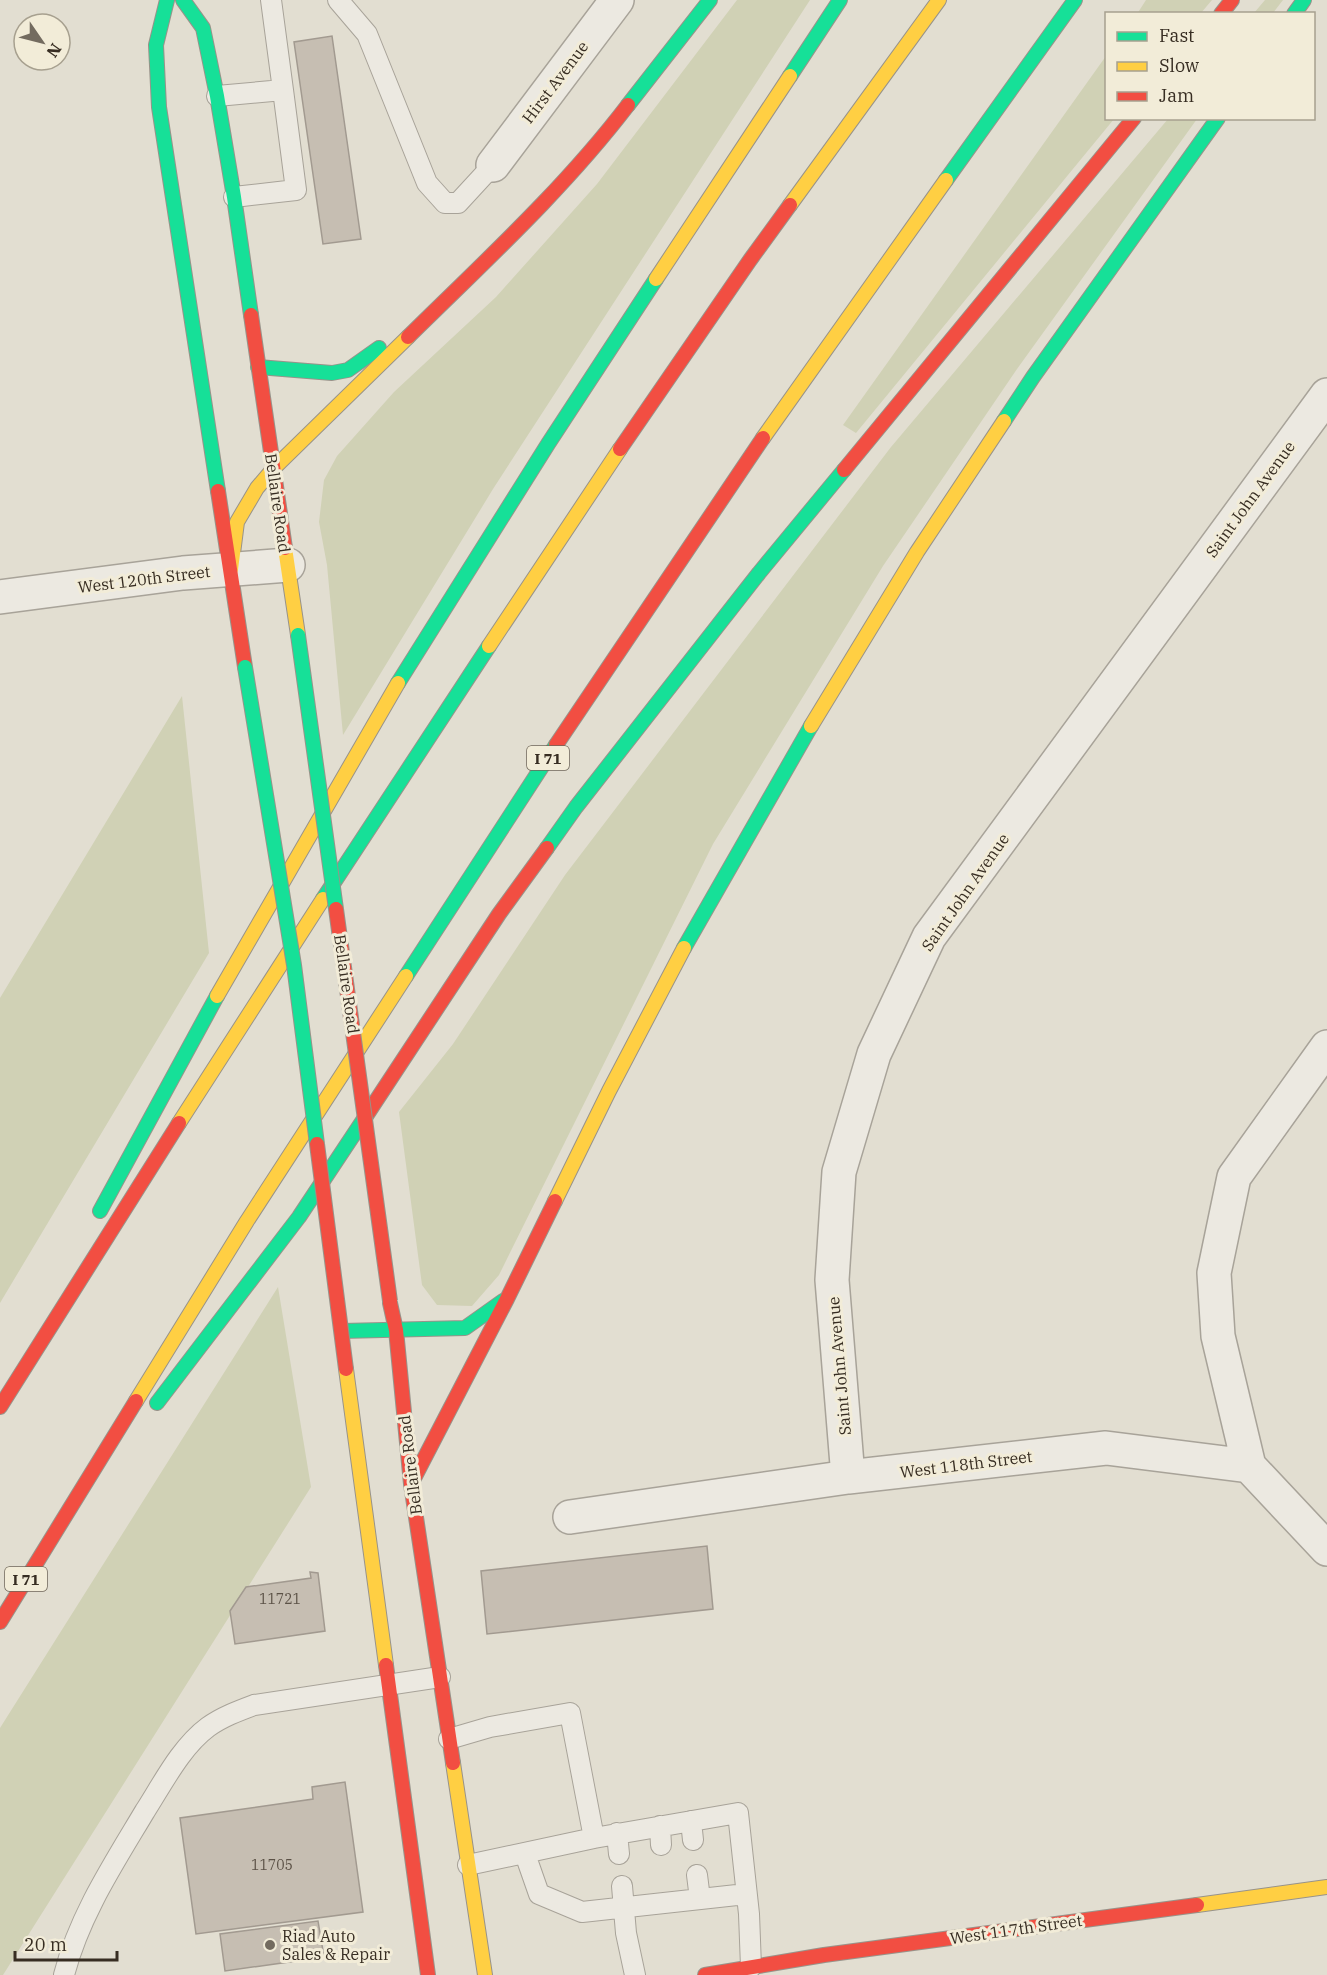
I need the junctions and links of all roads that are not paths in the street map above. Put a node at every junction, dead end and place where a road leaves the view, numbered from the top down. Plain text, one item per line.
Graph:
1 (167, 0) edge
2 (183, 0) edge
3 (271, 0) edge
4 (338, 0) edge
5 (617, 0) edge
6 (710, 0) edge
7 (840, 0) edge
8 (939, 0) edge
9 (1075, 0) edge
10 (1232, 0) edge
11 (1223, 12) edge
12 (284, 90) junction
13 (217, 96) junction
14 (1132, 120) edge
15 (1217, 120) edge
16 (493, 165) joint
17 (234, 197) junction
18 (446, 300) junction
19 (258, 367) junction
20 (1327, 395) edge
21 (274, 468) junction
22 (288, 566) junction
23 (231, 569) junction
24 (0, 597) edge
25 (1327, 1047) edge
26 (95, 1220) dead end
27 (62, 1284) dead end
28 (507, 1299) junction
29 (396, 1330) junction
30 (342, 1331) junction
31 (0, 1401) edge
32 (0, 1407) edge
33 (148, 1414) dead end
34 (126, 1442) dead end
35 (1249, 1466) junction
36 (848, 1477) junction
37 (411, 1484) junction
38 (570, 1517) dead end
39 (53, 1537) junction
40 (1327, 1549) edge
41 (0, 1622) edge
42 (440, 1677) junction
43 (389, 1685) junction
44 (449, 1739) junction
45 (660, 1826) junction
46 (617, 1833) junction
47 (594, 1838) junction
48 (662, 1845) dead end
49 (525, 1854) junction
50 (619, 1854) dead end
51 (468, 1865) junction
52 (697, 1875) dead end
53 (622, 1886) dead end
54 (1327, 1887) edge
55 (746, 1894) junction
56 (700, 1899) junction
57 (624, 1908) junction
58 (751, 1967) junction
59 (64, 1975) edge
60 (428, 1975) edge
61 (485, 1975) edge
62 (635, 1975) edge
63 (705, 1975) edge

1 - 23 main road
2 - 13 main road, Bellaire Road
3 - 12 lane
4 - 16 lane
5 - 16 street, Hirst Avenue
6 - 18 main road
7 - 26 main road
8 - 32 main road
9 - 39 main road, I 71
10 - 11 main road
12 - 13 lane
12 - 17 lane
13 - 17 main road, Bellaire Road
14 - 33 main road
15 - 28 main road
17 - 19 main road, Bellaire Road
18 - 19 main road
18 - 21 main road
19 - 21 main road, Bellaire Road
20 - 36 street, Saint John Avenue
21 - 22 main road, Bellaire Road
21 - 23 main road
22 - 23 street, West 120th Street
22 - 29 main road, Bellaire Road, bridge
23 - 24 street, West 120th Street
23 - 30 main road, bridge
25 - 35 street
27 - 31 main road
28 - 29 main road
28 - 37 main road
29 - 30 main road
29 - 37 main road, Bellaire Road
30 - 43 main road, bridge
34 - 39 main road
35 - 36 street, West 118th Street
35 - 40 street
36 - 38 street, West 118th Street
37 - 42 main road, Bellaire Road
39 - 41 main road, I 71
42 - 43 lane
42 - 44 main road, Bellaire Road
43 - 59 lane
43 - 60 main road
44 - 47 lane
44 - 51 main road, Bellaire Road
45 - 46 lane
45 - 48 lane
45 - 55 lane
46 - 47 lane
46 - 50 lane
47 - 49 lane
49 - 51 lane
49 - 57 lane
51 - 61 main road, Bellaire Road
52 - 56 lane
53 - 57 lane
54 - 58 main road, West 117th Street
55 - 56 lane
55 - 58 lane
56 - 57 lane
57 - 62 lane
58 - 63 main road, West 117th Street

